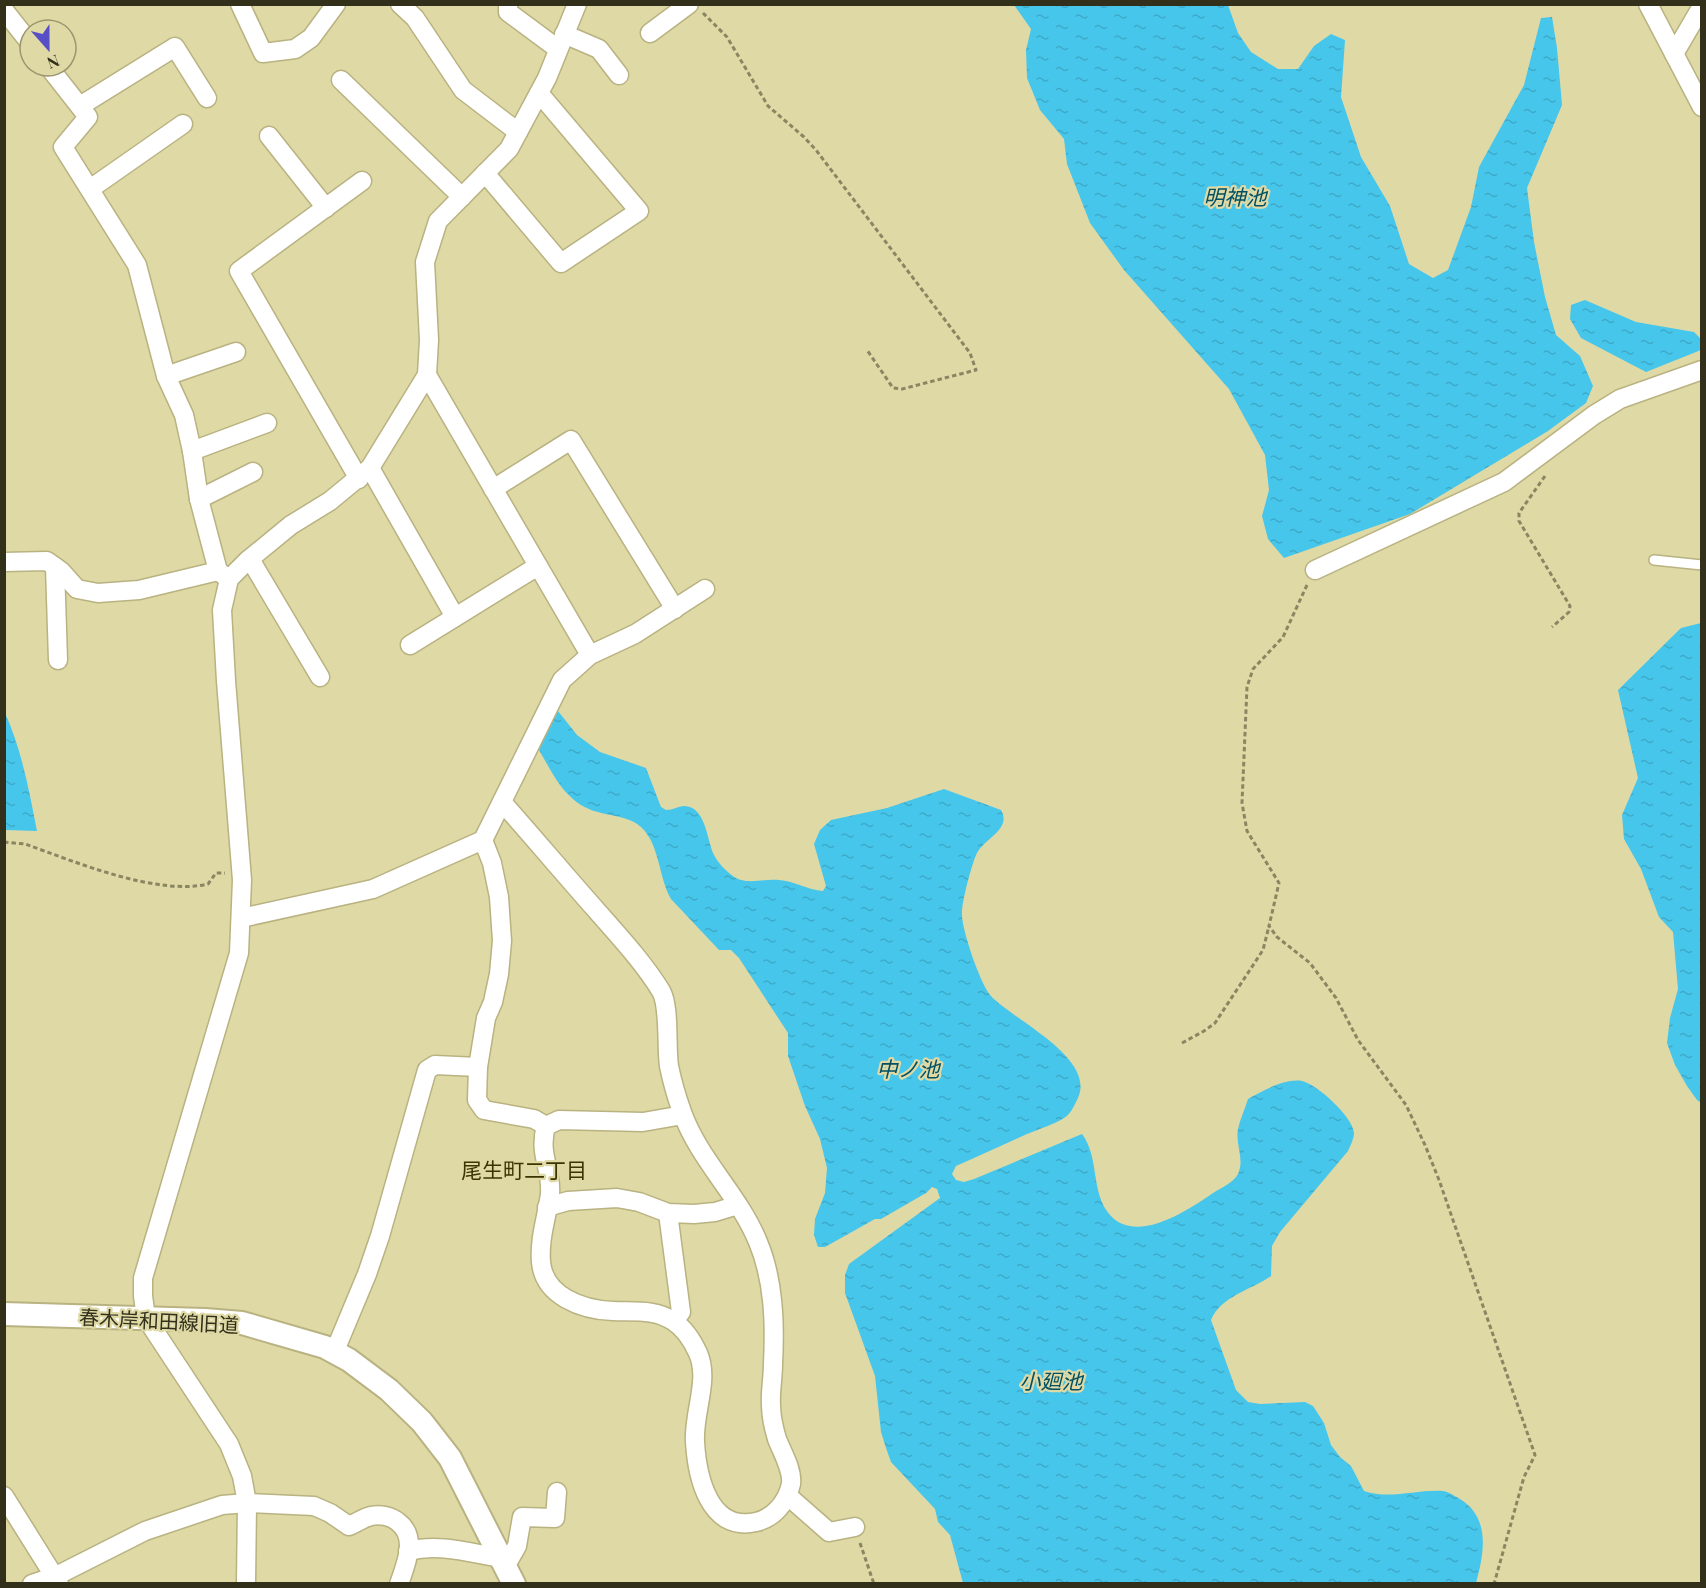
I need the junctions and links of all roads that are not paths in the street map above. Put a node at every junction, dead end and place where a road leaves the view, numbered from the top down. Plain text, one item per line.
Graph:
1 (240, 4) edge
2 (336, 4) edge
3 (400, 4) edge
4 (508, 4) edge
5 (577, 4) edge
6 (1648, 4) edge
7 (1701, 6) edge
8 (695, 7) edge
9 (4, 10) edge
10 (18, 28) edge
11 (650, 33) dead end
12 (561, 42) junction
13 (1674, 54) junction
14 (619, 75) dead end
15 (58, 78) edge
16 (341, 80) dead end
17 (539, 93) junction
18 (207, 98) dead end
19 (80, 106) junction
20 (1701, 107) edge
21 (183, 124) dead end
22 (518, 132) junction
23 (269, 136) dead end
24 (485, 173) junction
25 (362, 181) dead end
26 (90, 189) junction
27 (462, 197) junction
28 (326, 208) junction
29 (236, 352) dead end
30 (1701, 370) edge
31 (427, 375) junction
32 (166, 376) junction
33 (267, 423) dead end
34 (192, 450) junction
35 (253, 472) dead end
36 (364, 474) junction
37 (493, 489) junction
38 (199, 499) junction
39 (250, 560) junction
40 (1654, 560) dead end
41 (4, 562) edge
42 (1701, 565) edge
43 (538, 566) junction
44 (55, 567) junction
45 (1315, 570) road end
46 (223, 575) junction
47 (705, 589) dead end
48 (675, 609) junction
49 (455, 617) junction
50 (410, 645) dead end
51 (590, 656) junction
52 (58, 660) dead end
53 (321, 677) dead end
54 (502, 802) junction
55 (483, 840) junction
56 (241, 918) junction
57 (478, 1067) junction
58 (683, 1114) junction
59 (546, 1126) junction
60 (738, 1205) junction
61 (548, 1207) junction
62 (668, 1213) junction
63 (4, 1314) edge
64 (146, 1318) junction
65 (674, 1322) junction
66 (334, 1353) junction
67 (557, 1491) dead end
68 (4, 1496) edge
69 (788, 1496) junction
70 (247, 1503) junction
71 (855, 1527) road end
72 (408, 1551) junction
73 (507, 1569) edge
74 (57, 1580) edge
75 (32, 1584) edge
76 (246, 1584) edge
77 (399, 1584) edge

1 - 2 street
3 - 22 street
4 - 12 street
5 - 12 street
6 - 13 street
7 - 13 street
8 - 11 street
9 - 10 street
12 - 14 street
12 - 17 street
13 - 20 street
15 - 19 street
16 - 27 street
17 - 22 street
17 - 24 street
18 - 19 street
19 - 26 street
21 - 26 street
22 - 24 street
23 - 28 street
24 - 27 street
25 - 28 street
26 - 32 street
27 - 31 street
28 - 36 street
29 - 32 street
30 - 45 street
31 - 36 street
31 - 37 street
32 - 34 street
33 - 34 street
34 - 38 street
35 - 38 street
36 - 39 street
36 - 49 street
37 - 43 street
37 - 48 street
38 - 46 street
39 - 46 street
39 - 53 street
40 - 42 lane
41 - 44 street
43 - 49 street
43 - 51 street
44 - 46 street
44 - 52 street
46 - 56 street
47 - 48 street
48 - 51 street
49 - 50 street
51 - 54 street
54 - 55 street
54 - 58 street
55 - 56 street
55 - 57 street
56 - 64 street
57 - 59 street
57 - 66 street
58 - 59 street
58 - 60 street
59 - 61 street
60 - 62 street
60 - 69 street
61 - 62 street
61 - 65 street
62 - 65 street
63 - 64 street, 春木岸和田線旧道
64 - 66 street, 春木岸和田線旧道
64 - 70 street
65 - 69 street
66 - 73 street, 春木岸和田線旧道
67 - 73 street
68 - 74 street
69 - 71 street
70 - 72 street
70 - 74 street
70 - 76 street
72 - 73 street
72 - 77 street
74 - 75 street

